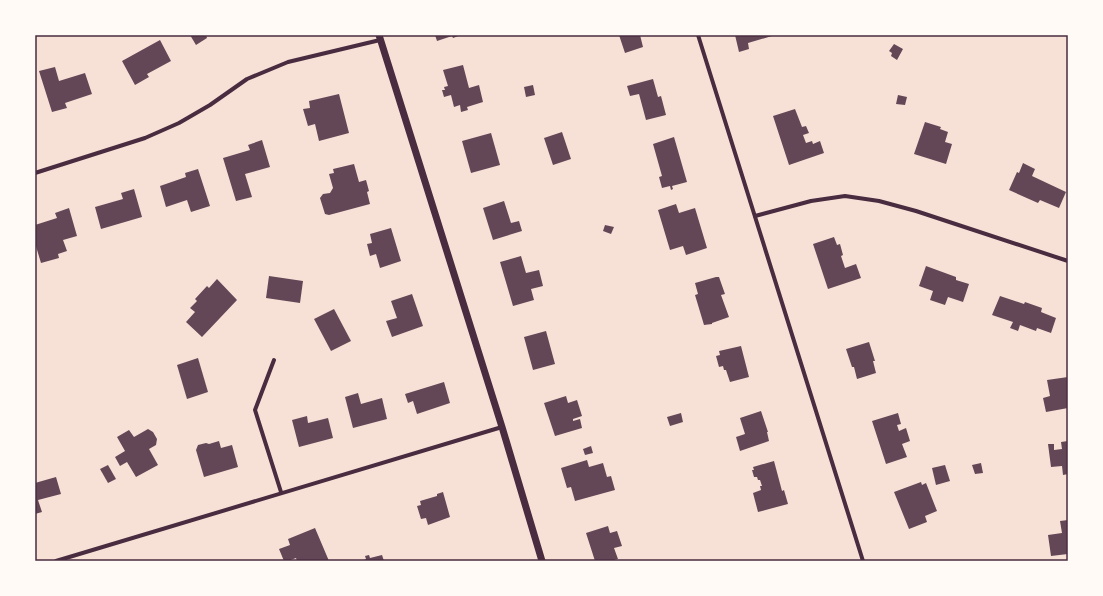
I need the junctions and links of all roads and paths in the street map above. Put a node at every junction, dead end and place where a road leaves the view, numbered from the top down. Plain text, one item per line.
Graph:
1 (698, 35) edge
2 (379, 37) edge
3 (35, 173) edge
4 (755, 216) junction
5 (1068, 261) edge
6 (274, 360) dead end
7 (502, 427) junction
8 (281, 492) junction
9 (56, 561) edge
10 (542, 561) edge
11 (863, 561) edge

1 - 4 street
2 - 3 street
2 - 7 street
4 - 5 street
4 - 11 street
6 - 8 street
7 - 8 street
7 - 10 street
8 - 9 street

